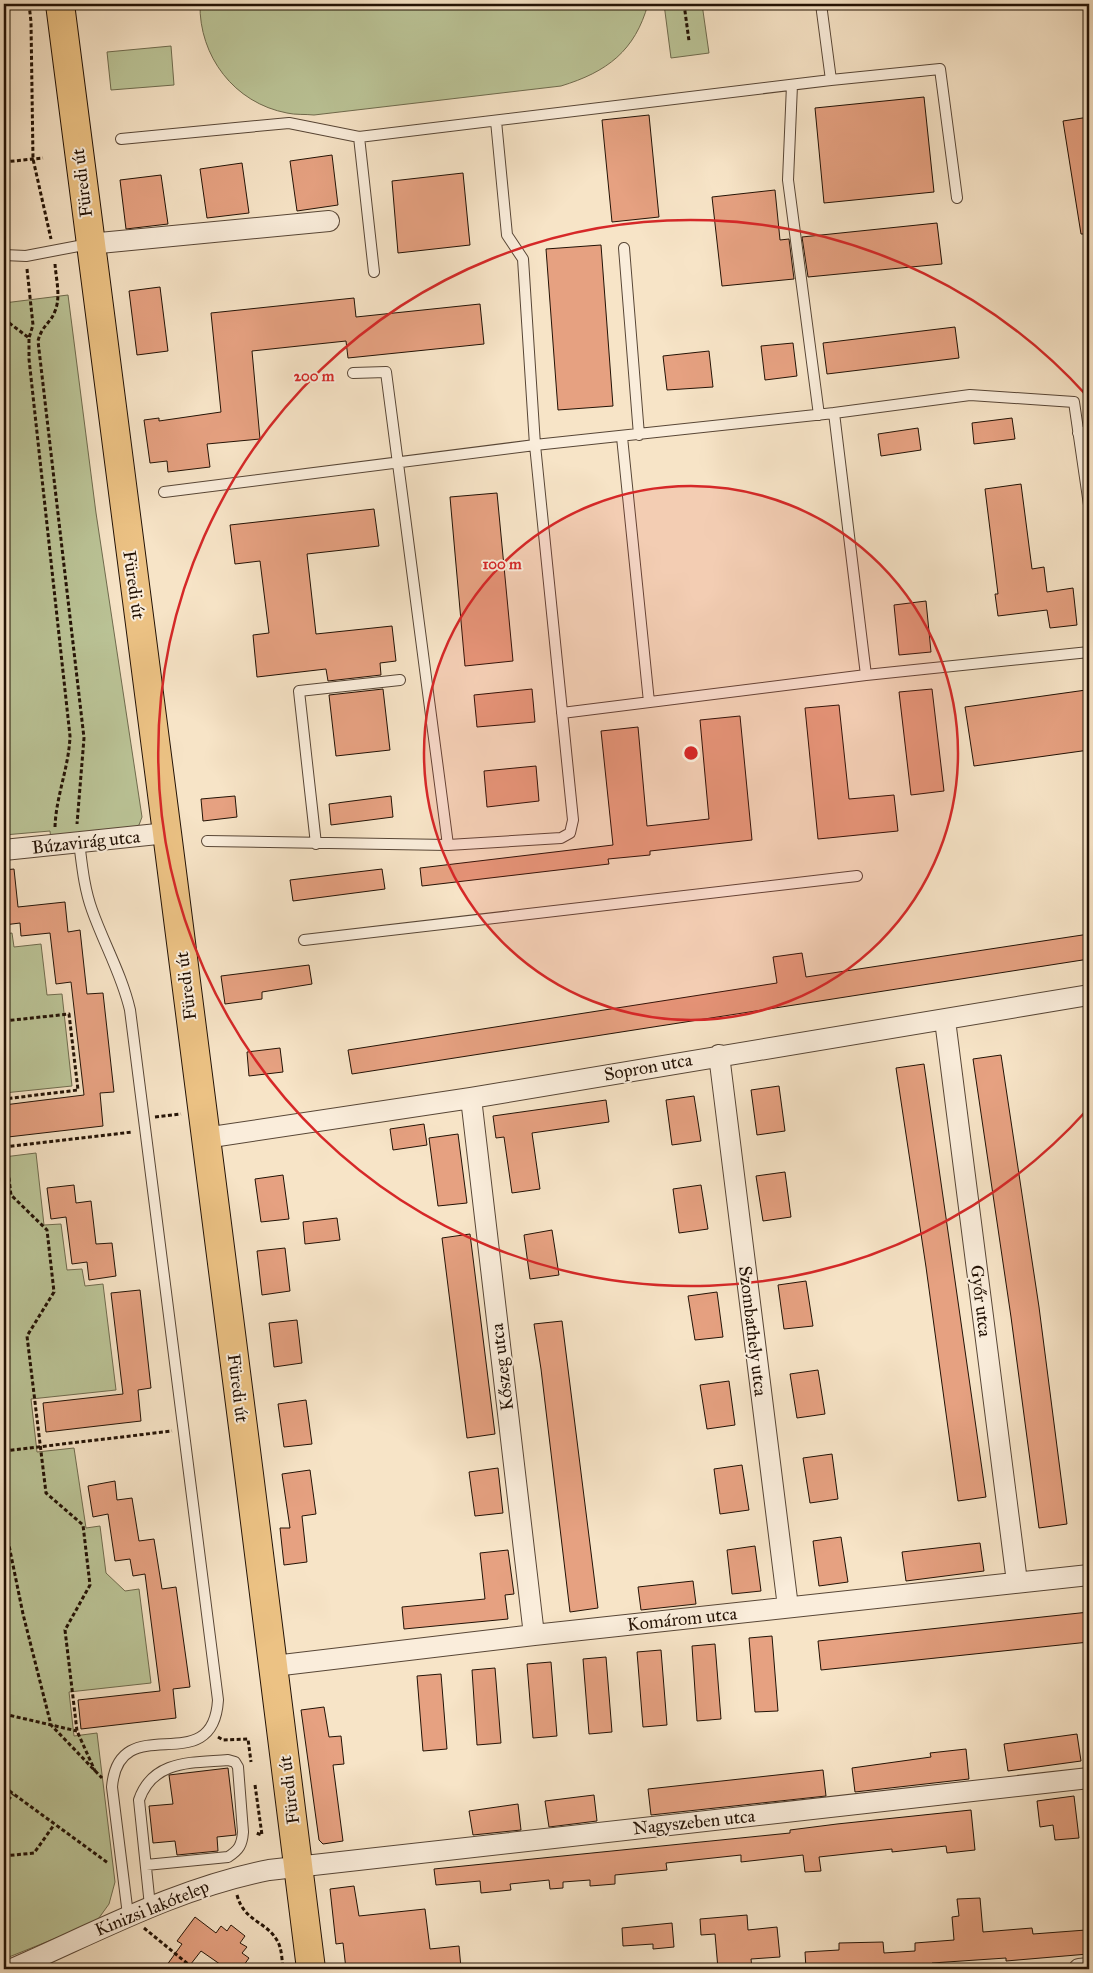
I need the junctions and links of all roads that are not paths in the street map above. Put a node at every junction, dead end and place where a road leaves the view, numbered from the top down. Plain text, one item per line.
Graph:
1 (60, 4) edge
2 (820, 4) edge
3 (830, 80) junction
4 (792, 85) junction
5 (496, 121) junction
6 (358, 137) junction
7 (121, 139) dead end
8 (957, 198) dead end
9 (329, 220) dead end
10 (89, 244) junction
11 (624, 248) dead end
12 (4, 255) edge
13 (374, 272) dead end
14 (353, 372) dead end
15 (834, 413) junction
16 (819, 415) junction
17 (1089, 431) edge
18 (1078, 433) junction
19 (639, 435) junction
20 (622, 436) junction
21 (536, 445) junction
22 (398, 464) junction
23 (164, 492) dead end
24 (1089, 505) edge
25 (1089, 652) edge
26 (866, 675) junction
27 (400, 680) dead end
28 (649, 702) junction
29 (562, 713) junction
30 (168, 833) junction
31 (80, 842) junction
32 (207, 842) dead end
33 (316, 844) junction
34 (448, 845) junction
35 (4, 850) edge
36 (857, 876) dead end
37 (304, 940) dead end
38 (1089, 995) edge
39 (945, 1020) junction
40 (719, 1055) junction
41 (471, 1098) junction
42 (205, 1138) junction
43 (1089, 1575) edge
44 (1017, 1582) junction
45 (788, 1607) junction
46 (514, 1634) junction
47 (274, 1666) junction
48 (1089, 1778) edge
49 (146, 1865) junction
50 (298, 1866) junction
51 (150, 1906) junction
52 (128, 1915) junction
53 (25, 1967) edge
54 (1089, 1968) edge
55 (311, 1969) edge
56 (1079, 1969) edge

1 - 10 main road, Füredi út
2 - 3 lane
3 - 4 lane
3 - 8 lane
4 - 5 lane
4 - 16 lane
5 - 6 lane
5 - 21 lane
6 - 7 lane
6 - 13 lane
9 - 10 street
10 - 12 lane
10 - 30 main road, Füredi út
11 - 19 lane
14 - 22 lane
15 - 16 lane
15 - 18 lane
15 - 26 lane
16 - 19 lane
17 - 18 lane
18 - 24 lane
19 - 20 lane
20 - 21 lane
20 - 28 lane
21 - 22 lane
21 - 29 lane
22 - 23 lane
22 - 34 lane
25 - 26 lane
26 - 28 lane
27 - 33 lane
28 - 29 lane
29 - 34 lane
30 - 31 street, Búzavirág utca
30 - 42 main road, Füredi út
31 - 35 street, Búzavirág utca
31 - 52 lane
32 - 33 lane
33 - 34 lane
36 - 37 lane
38 - 39 street, Sopron utca
39 - 40 street, Sopron utca
39 - 44 street, Győr utca
40 - 41 street, Sopron utca
40 - 45 street, Szombathely utca
41 - 42 street, Sopron utca
41 - 46 street, Kőszeg utca
42 - 47 main road, Füredi út
43 - 44 street, Komárom utca
44 - 45 street, Komárom utca
45 - 46 street, Komárom utca
46 - 47 street, Komárom utca
47 - 50 main road, Füredi út
48 - 50 street, Nagyszeben utca
49 - 49 lane
49 - 51 lane
50 - 51 street, Kinizsi lakótelep
50 - 55 main road, Füredi út
51 - 52 street, Kinizsi lakótelep
52 - 53 street, Kinizsi lakótelep
54 - 56 street

